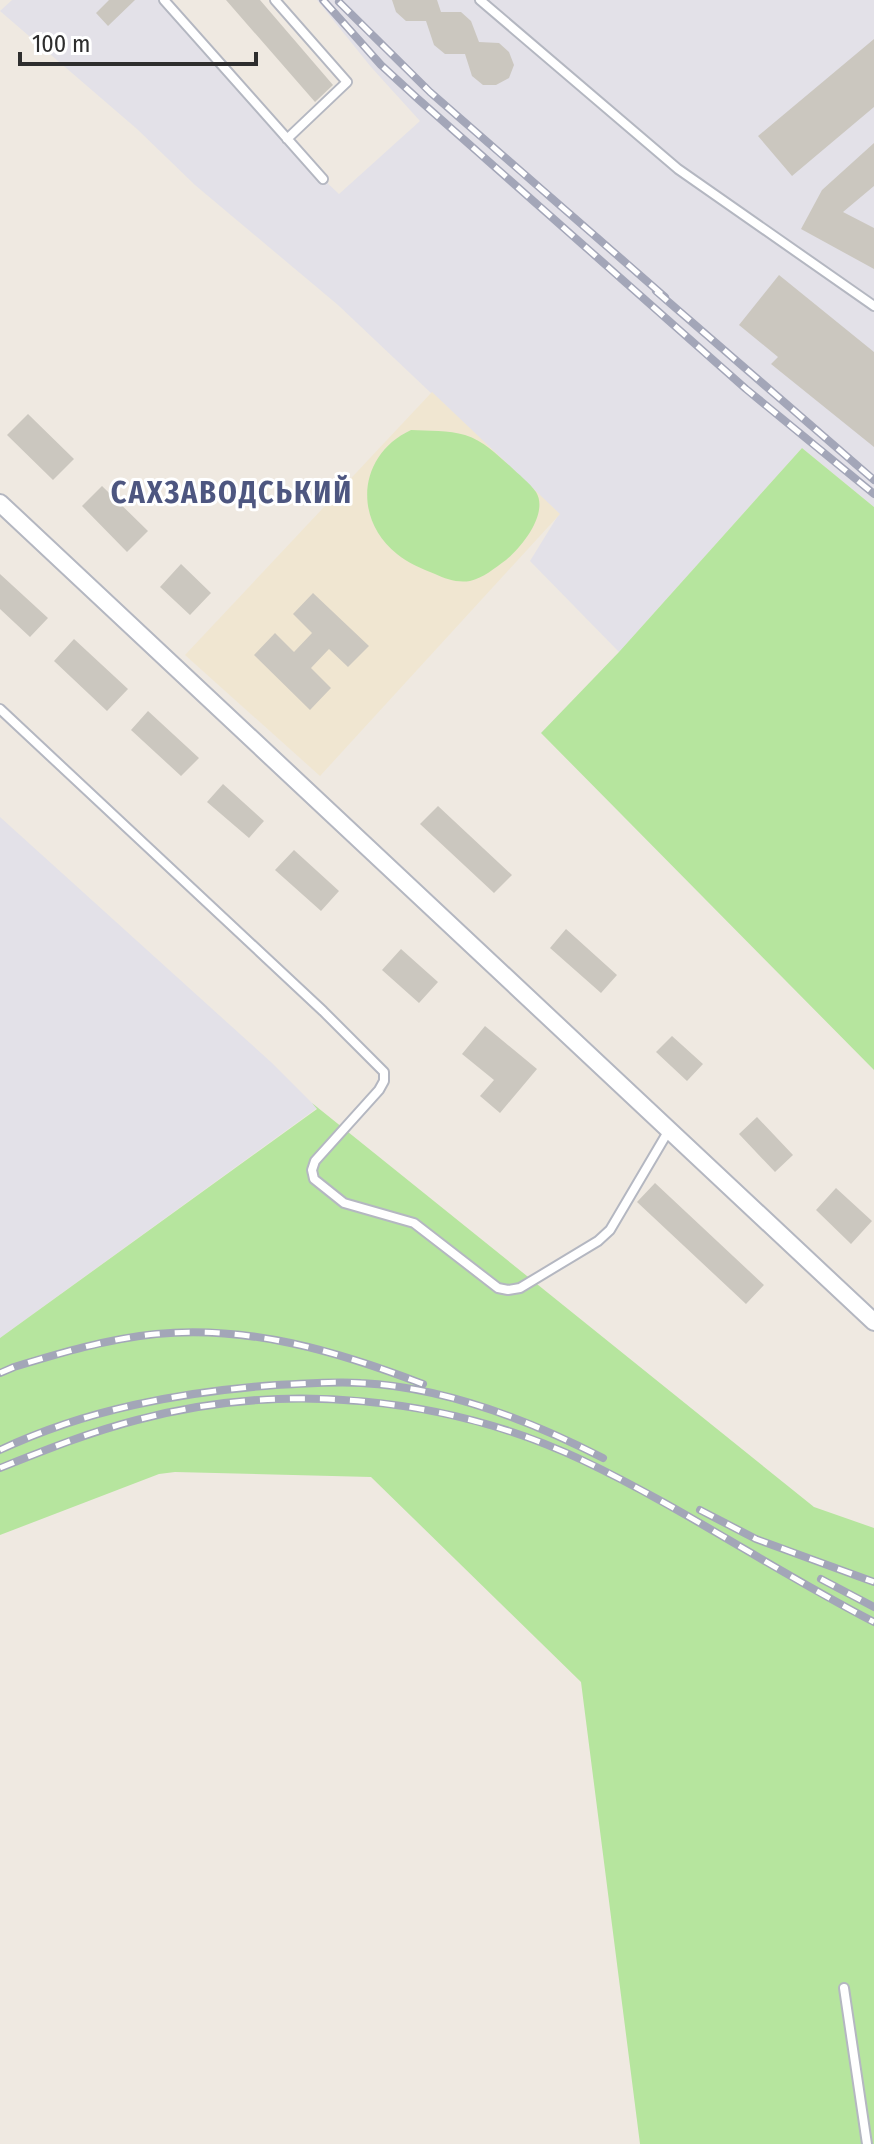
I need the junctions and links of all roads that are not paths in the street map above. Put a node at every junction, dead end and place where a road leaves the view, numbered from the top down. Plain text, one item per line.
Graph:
1 (164, 0) edge
2 (275, 0) edge
3 (480, 0) edge
4 (287, 139) junction
5 (323, 179) dead end
6 (874, 306) edge
7 (0, 503) edge
8 (0, 709) edge
9 (669, 1130) junction
10 (874, 1322) edge
11 (844, 1988) dead end
12 (867, 2144) edge

1 - 4 lane
2 - 4 lane
3 - 6 lane
4 - 5 lane
7 - 9 street
8 - 9 lane
9 - 10 street
11 - 12 lane

